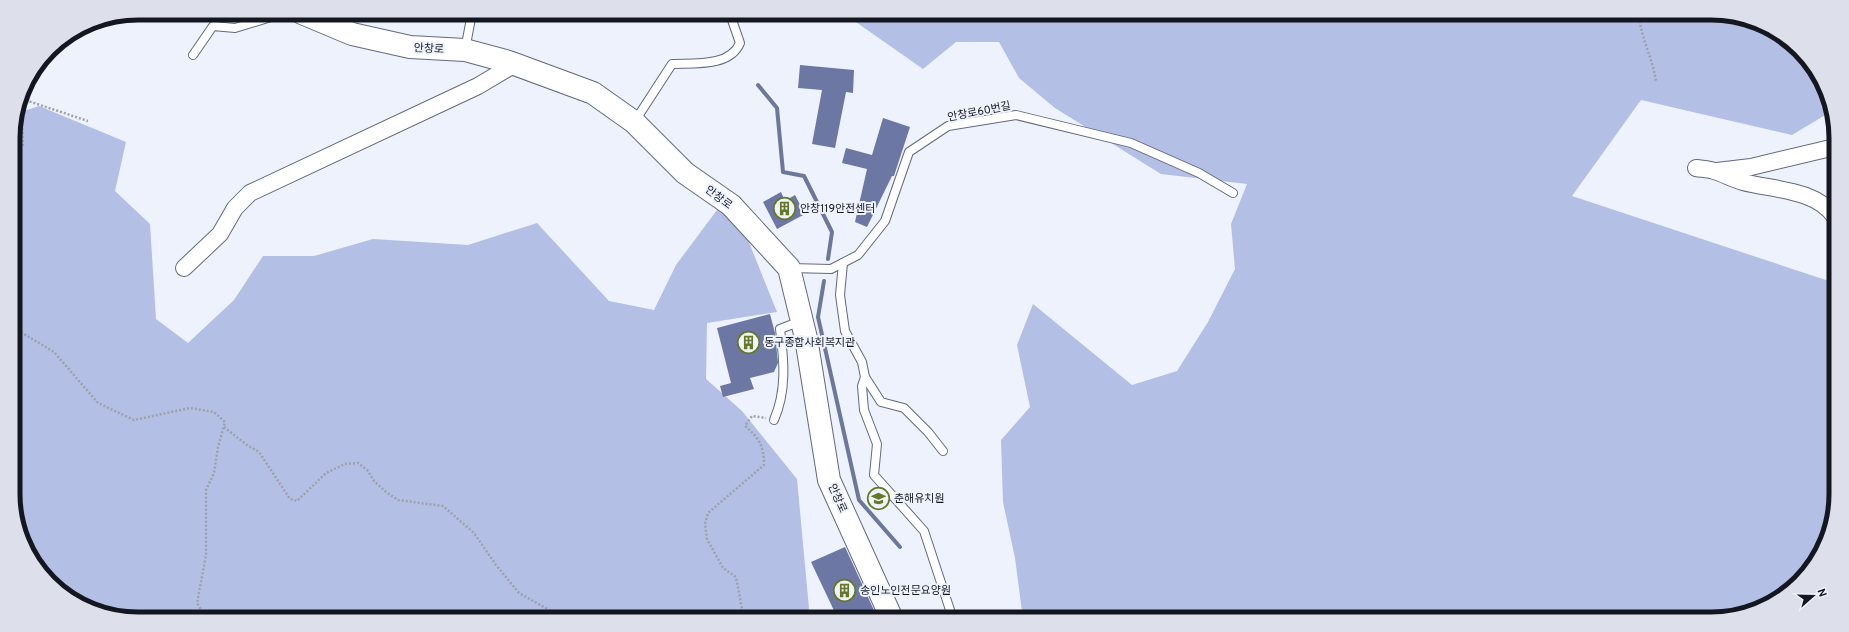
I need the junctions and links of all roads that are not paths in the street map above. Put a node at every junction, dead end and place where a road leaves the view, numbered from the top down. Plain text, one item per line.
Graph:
1 (261, 20) edge
2 (319, 20) edge
3 (471, 20) edge
4 (732, 20) edge
5 (465, 50) junction
6 (193, 55) dead end
7 (515, 64) junction
8 (634, 122) junction
9 (1829, 148) edge
10 (1696, 168) dead end
11 (1715, 171) junction
12 (1233, 193) dead end
13 (1829, 210) edge
14 (843, 263) junction
15 (184, 268) dead end
16 (789, 268) junction
17 (802, 320) junction
18 (865, 377) junction
19 (774, 420) road end
20 (943, 452) dead end
21 (889, 612) edge
22 (951, 612) edge

1 - 6 lane
2 - 5 street, 안창로
3 - 5 lane
4 - 8 lane
5 - 7 street, 안창로
7 - 8 street, 안창로
7 - 15 street
8 - 16 street, 안창로
9 - 11 street
10 - 11 street
11 - 13 street
12 - 14 lane, 안창로60번길
14 - 16 lane, 안창로60번길
14 - 18 lane
16 - 17 street, 안창로
17 - 19 lane
17 - 21 street, 안창로
18 - 20 lane
18 - 22 lane

